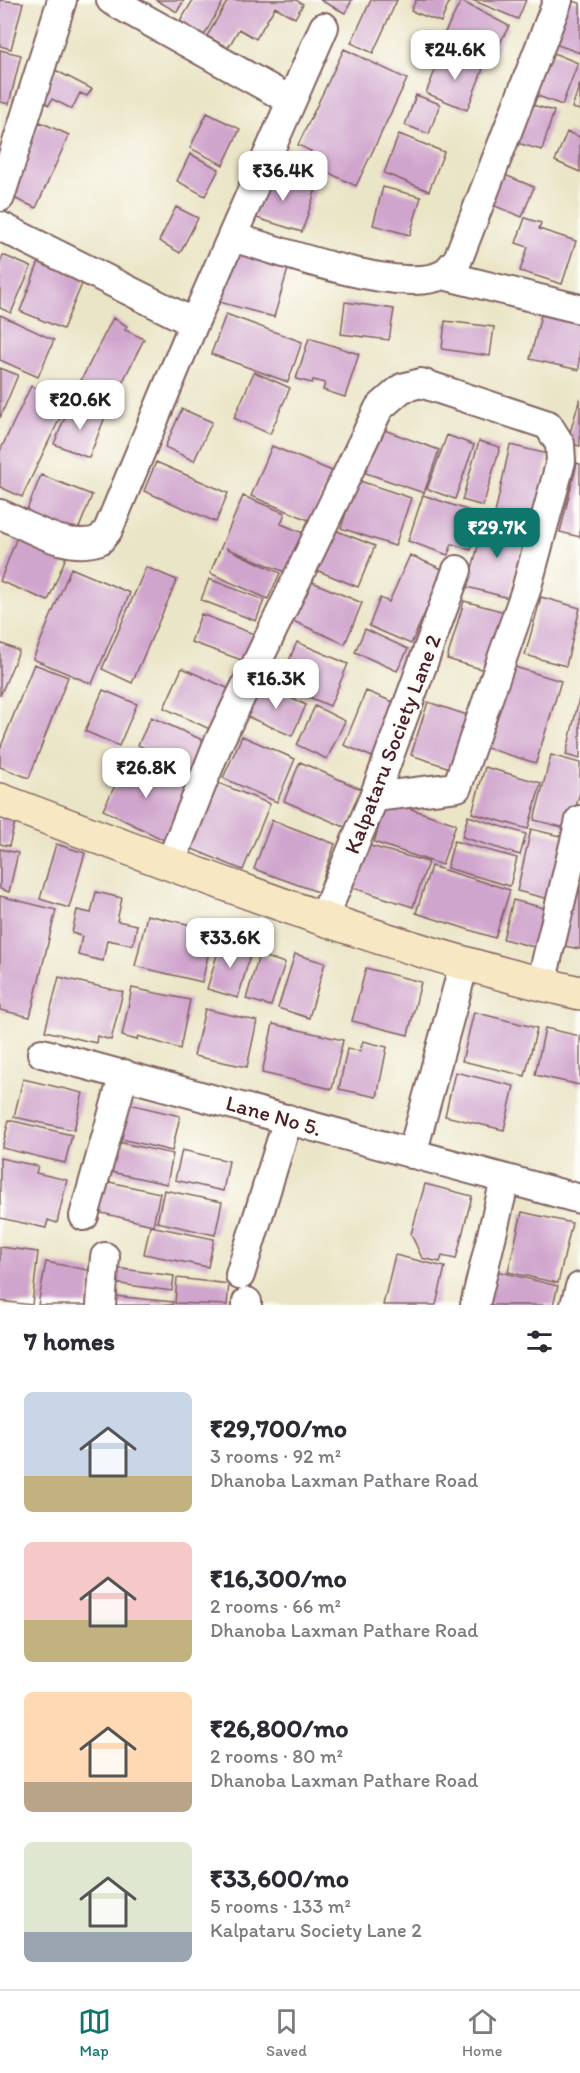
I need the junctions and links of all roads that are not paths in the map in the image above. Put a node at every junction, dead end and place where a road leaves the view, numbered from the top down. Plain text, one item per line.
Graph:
1 (62, 0) edge
2 (111, 0) edge
3 (558, 0) edge
4 (324, 27) dead end
5 (291, 100) junction
6 (0, 197) edge
7 (0, 226) edge
8 (233, 237) junction
9 (443, 274) junction
10 (580, 309) edge
11 (195, 323) junction
12 (0, 514) edge
13 (458, 570) dead end
14 (374, 797) junction
15 (0, 800) edge
16 (580, 820) edge
17 (170, 864) junction
18 (324, 917) junction
19 (465, 964) junction
20 (541, 984) junction
21 (580, 993) edge
22 (42, 1053) dead end
23 (124, 1074) junction
24 (288, 1119) junction
25 (411, 1154) junction
26 (505, 1180) junction
27 (580, 1199) edge
28 (84, 1216) dead end
29 (105, 1257) dead end
30 (240, 1275) dead end
31 (580, 1287) edge
32 (101, 1305) edge
33 (475, 1305) edge
34 (575, 1305) edge

1 - 6 street
2 - 5 street
3 - 9 street
4 - 5 street
5 - 8 street
7 - 11 street
8 - 9 street
8 - 11 street
9 - 10 street
11 - 12 street
13 - 14 street, Kalpataru Society Lane 2
14 - 17 street
14 - 18 street, Kalpataru Society Lane 2
15 - 17 street
16 - 20 street
17 - 18 street
18 - 19 street
19 - 20 street
19 - 25 street
20 - 21 street
22 - 23 street, Lane No 5.
23 - 24 street, Lane No 5.
23 - 28 street
24 - 25 street, Lane No 5.
24 - 30 street
25 - 26 street, Lane No 5.
26 - 27 street, Lane No 5.
26 - 33 street
29 - 32 street
31 - 34 street

